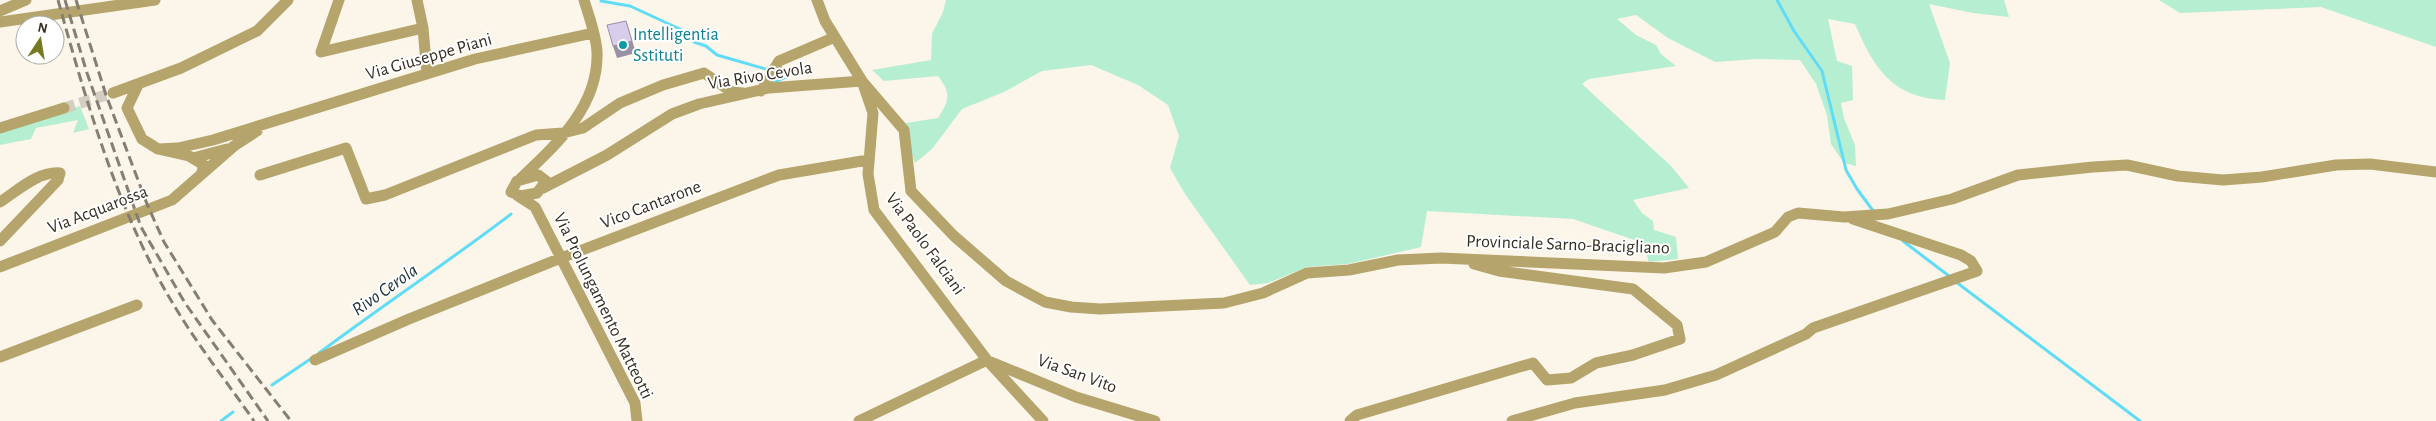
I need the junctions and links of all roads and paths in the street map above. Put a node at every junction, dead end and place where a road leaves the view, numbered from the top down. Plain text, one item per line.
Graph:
1 (26, 0) edge
2 (155, 0) edge
3 (288, 0) edge
4 (339, 0) edge
5 (417, 0) edge
6 (584, 0) edge
7 (817, 0) edge
8 (119, 2) edge
9 (0, 11) edge
10 (0, 22) edge
11 (423, 28) junction
12 (593, 33) junction
13 (835, 36) junction
14 (427, 74) junction
15 (862, 81) junction
16 (138, 85) junction
17 (761, 91) junction
18 (113, 93) tunnel mouth
19 (743, 93) junction
20 (64, 108) tunnel mouth
21 (276, 121) junction
22 (0, 128) edge
23 (563, 133) junction
24 (213, 140) junction
25 (230, 148) junction
26 (158, 149) junction
27 (192, 158) junction
28 (868, 160) junction
29 (538, 172) junction
30 (2436, 172) edge
31 (201, 175) junction
32 (260, 175) dead end
33 (564, 179) junction
34 (541, 190) junction
35 (518, 196) junction
36 (0, 202) edge
37 (535, 207) junction
38 (1844, 216) junction
39 (0, 241) edge
40 (561, 258) junction
41 (1456, 258) junction
42 (0, 266) edge
43 (136, 305) dead end
44 (0, 357) edge
45 (315, 360) dead end
46 (987, 360) junction
47 (637, 421) edge
48 (859, 421) edge
49 (1043, 421) edge
50 (1155, 421) edge
51 (1350, 421) edge
52 (1512, 421) edge

1 - 9 street
2 - 8 street
3 - 16 street
4 - 11 street
5 - 11 street
6 - 12 street
7 - 13 street
8 - 10 street
11 - 14 street
12 - 14 street, Via Giuseppe Piani
12 - 23 street
13 - 15 street
13 - 17 street
14 - 21 street, Via Giuseppe Piani
15 - 17 street, Via Rivo Cevola
15 - 28 street, Via Paolo Falciani
15 - 41 street, Provinciale Sarno-Bracigliano
16 - 18 street
16 - 26 street
17 - 19 street, Via Rivo Cevola
19 - 23 street
19 - 33 street, Via Rivo Cevola
20 - 22 street
21 - 24 street
21 - 25 street
23 - 29 street
23 - 32 street
24 - 26 street
24 - 27 street
25 - 27 street
25 - 31 street, Via Acquarossa
26 - 27 street
27 - 31 street
28 - 40 street, Vico Cantarone
28 - 46 street, Via Paolo Falciani
29 - 33 street
29 - 34 street, Via Prolungamento Matteotti
29 - 35 street
30 - 38 street, Provinciale Sarno-Bracigliano
31 - 42 street, Via Acquarossa
33 - 34 street, Via Rivo Cevola
34 - 35 street
34 - 37 street, Via Prolungamento Matteotti
35 - 37 street, Via Prolungamento Matteotti
36 - 39 street
37 - 40 street, Via Prolungamento Matteotti
38 - 41 street, Provinciale Sarno-Bracigliano
38 - 52 street
40 - 45 street, Vico Cantarone
40 - 47 street, Via Prolungamento Matteotti
41 - 51 street
43 - 44 street
46 - 48 street
46 - 49 street, Via Paolo Falciani
46 - 50 street, Via San Vito

